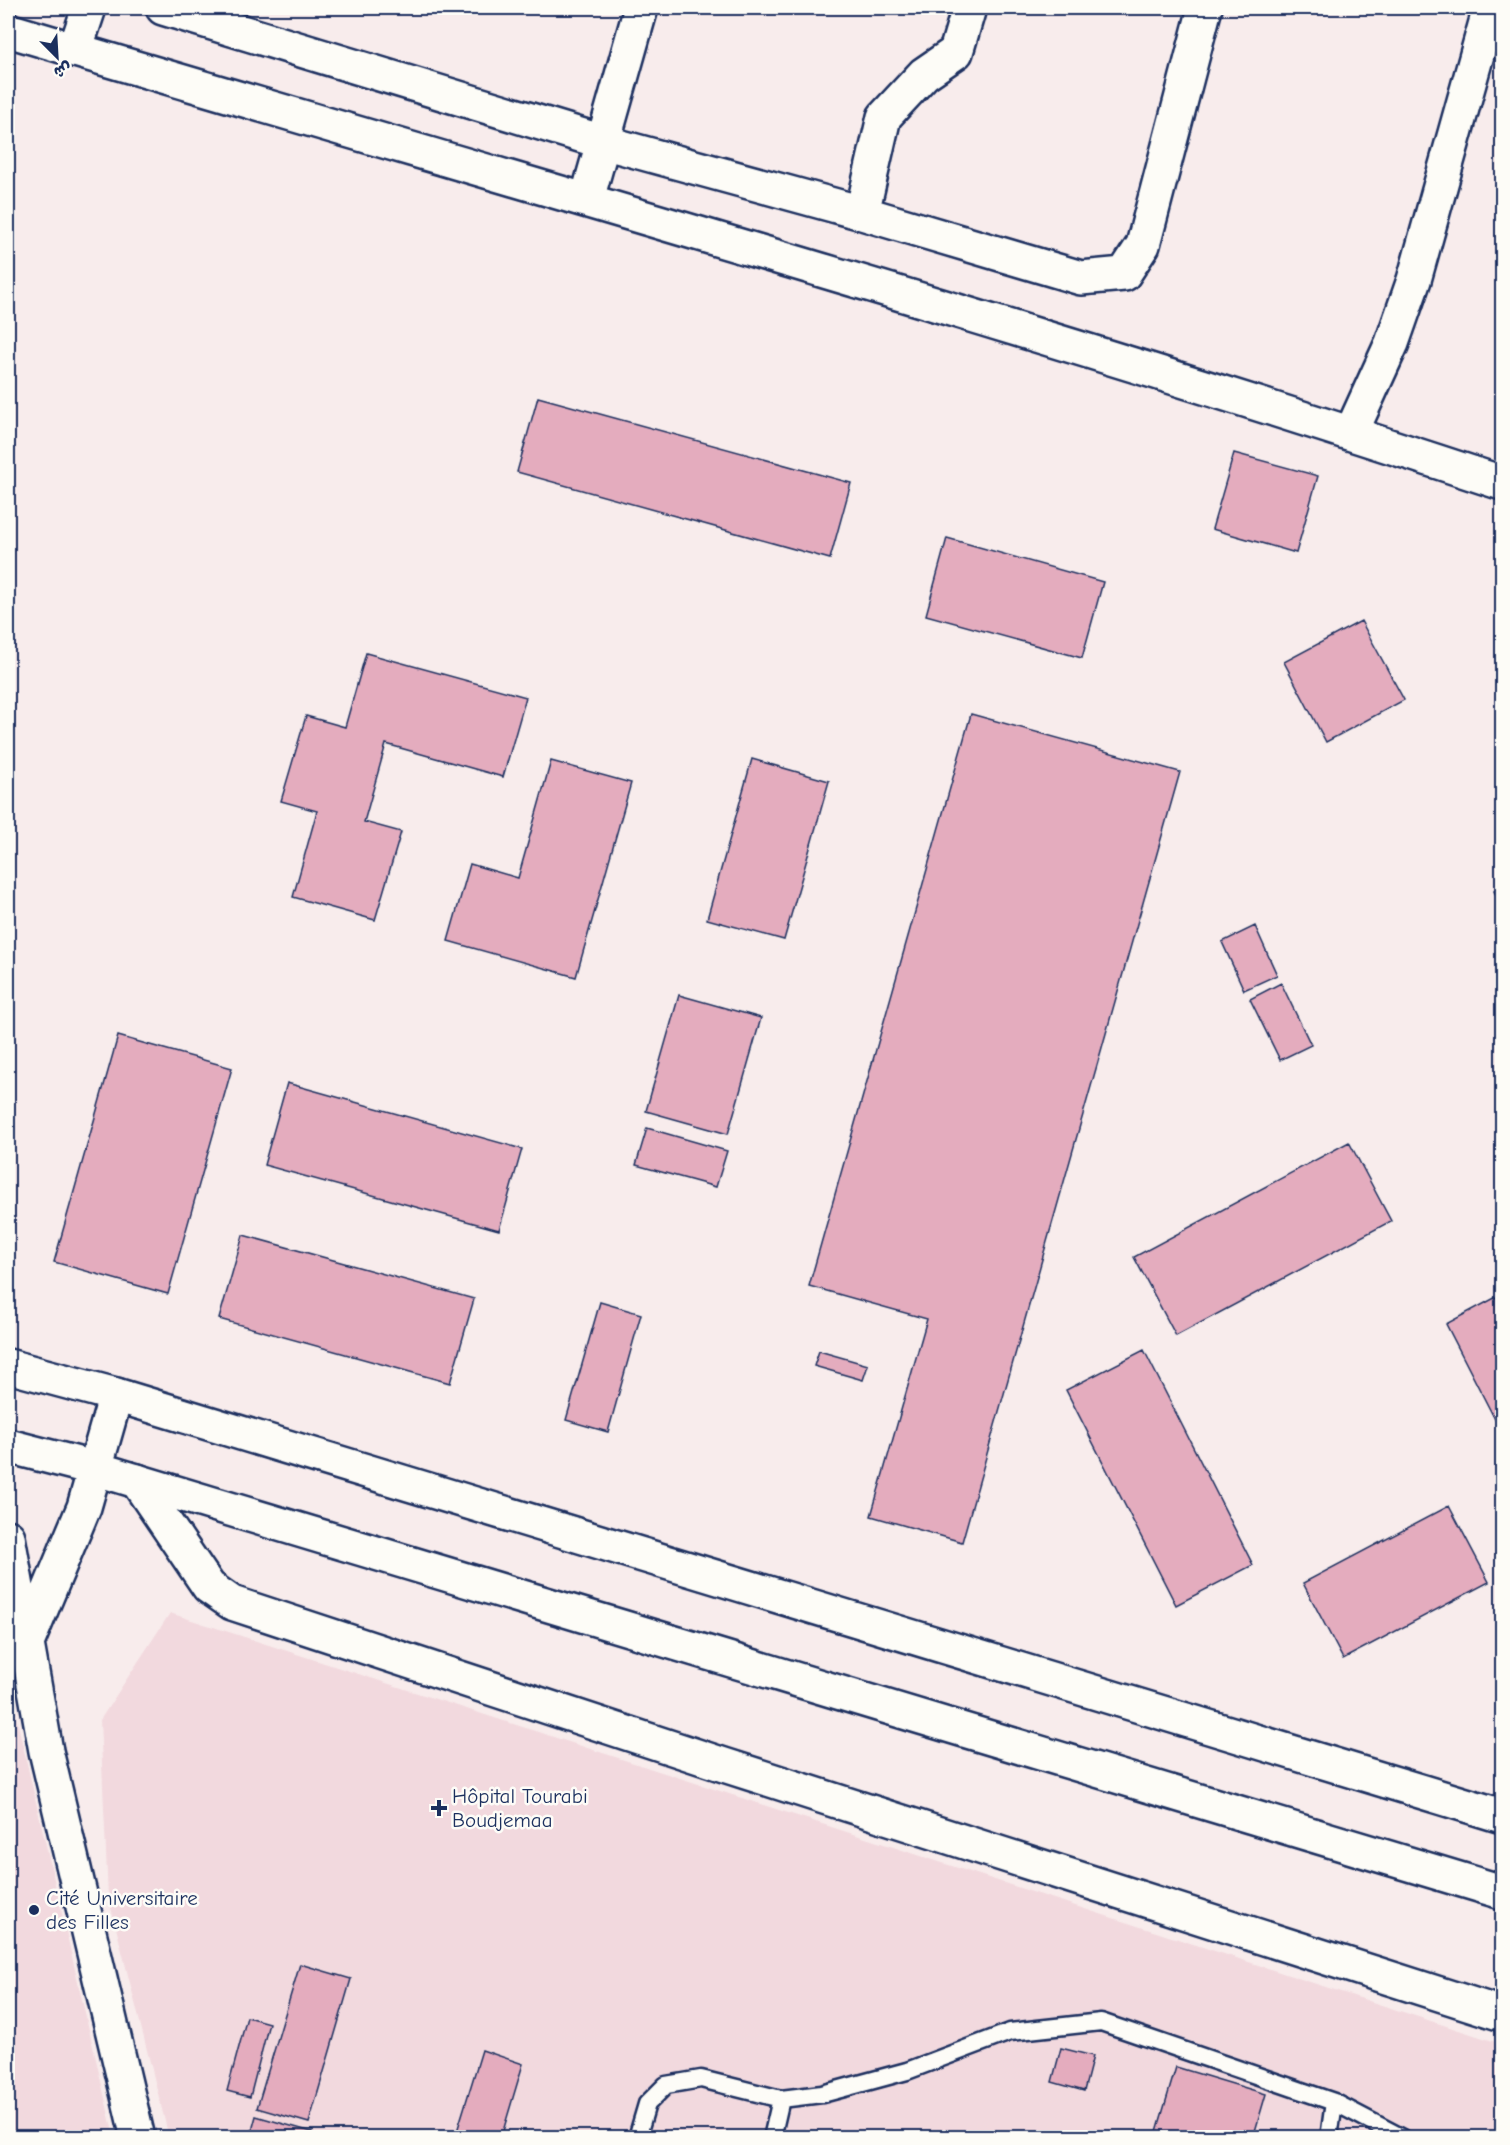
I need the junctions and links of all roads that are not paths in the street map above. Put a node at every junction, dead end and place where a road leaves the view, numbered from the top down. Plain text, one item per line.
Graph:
1 (89, 8) edge
2 (163, 8) edge
3 (641, 8) edge
4 (969, 8) edge
5 (1205, 8) edge
6 (1490, 8) edge
7 (8, 30) edge
8 (75, 50) junction
9 (603, 142) junction
10 (587, 199) junction
11 (862, 213) junction
12 (1351, 433) junction
13 (1503, 483) edge
14 (9, 1370) edge
15 (116, 1395) junction
16 (8, 1446) edge
17 (97, 1469) junction
18 (136, 1481) junction
19 (8, 1537) edge
20 (28, 1641) junction
21 (1503, 1816) edge
22 (1503, 1892) edge
23 (1503, 2014) edge
24 (781, 2099) junction
25 (1334, 2102) junction
26 (138, 2138) edge
27 (637, 2138) edge
28 (772, 2138) edge
29 (1329, 2138) edge
30 (1403, 2138) edge

1 - 8 street
2 - 9 street
3 - 9 street
4 - 11 street
5 - 11 street
6 - 12 street
7 - 8 street
8 - 10 street
9 - 10 street
9 - 11 street
10 - 12 street
12 - 13 street
14 - 15 street
15 - 17 street
15 - 21 street
16 - 17 street
17 - 18 street
17 - 20 street
18 - 22 street
18 - 23 street
19 - 20 street
20 - 26 street
24 - 25 lane
24 - 27 lane
24 - 28 lane
25 - 29 lane
25 - 30 lane

